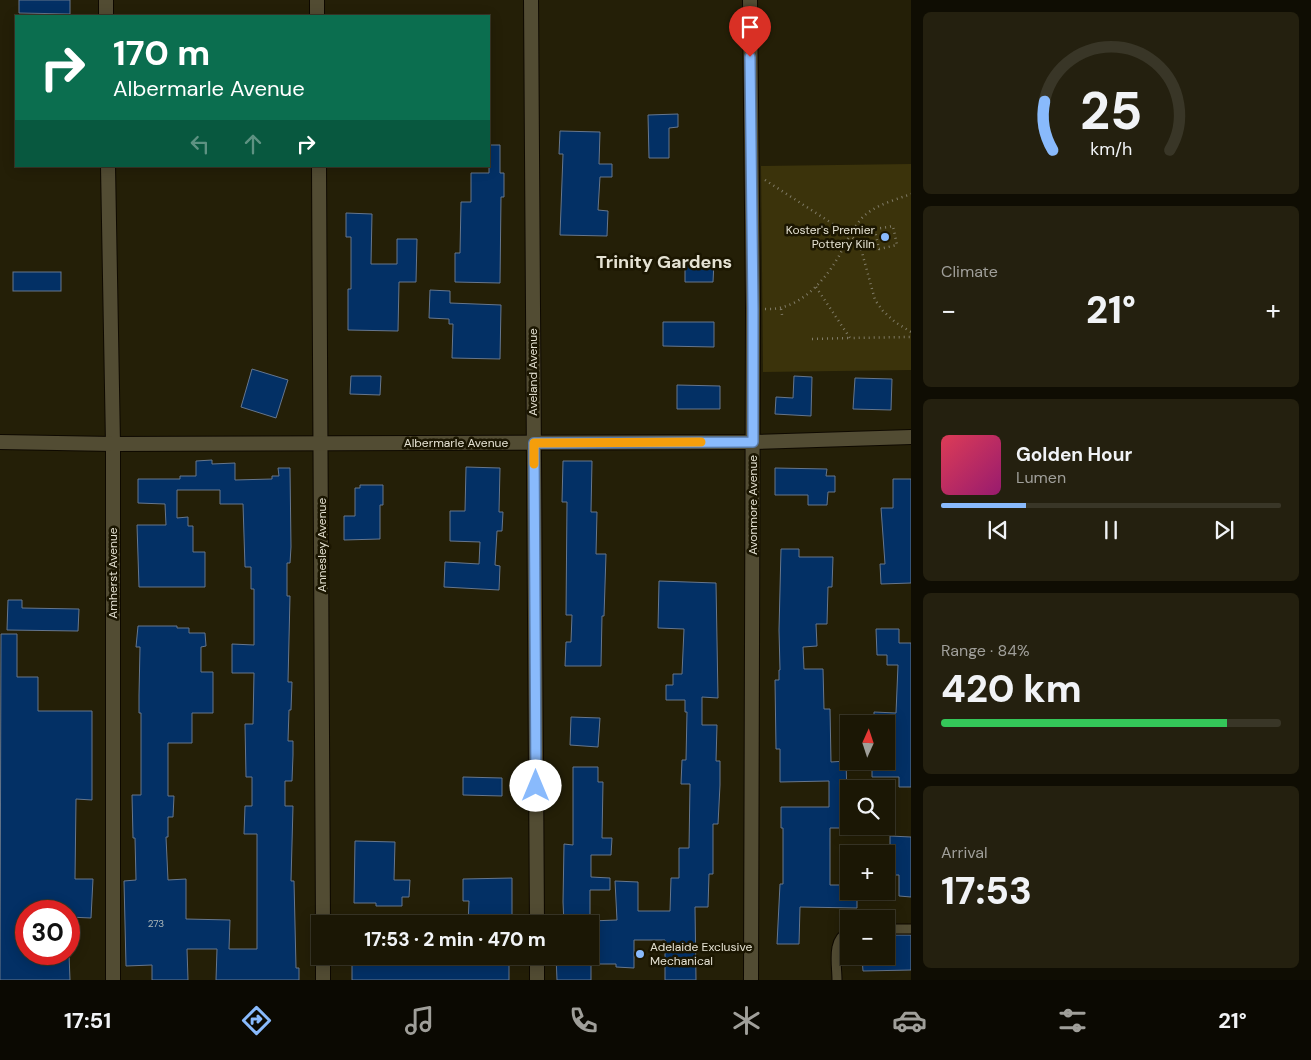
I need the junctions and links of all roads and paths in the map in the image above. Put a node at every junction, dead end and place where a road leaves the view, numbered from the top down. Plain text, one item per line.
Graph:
1 (106, 0) edge
2 (317, 0) edge
3 (531, 0) edge
4 (750, 0) edge
5 (106, 15) edge
6 (317, 15) edge
7 (108, 167) edge
8 (319, 167) edge
9 (761, 178) dead end
10 (911, 194) edge
11 (875, 230) junction
12 (850, 235) junction
13 (816, 287) junction
14 (753, 309) junction
15 (782, 309) junction
16 (782, 315) dead end
17 (911, 332) edge
18 (850, 338) junction
19 (911, 338) edge
20 (812, 339) dead end
21 (911, 437) edge
22 (0, 442) edge
23 (753, 442) junction
24 (322, 443) junction
25 (534, 443) junction
26 (113, 444) junction
27 (323, 915) edge
28 (537, 915) edge
29 (895, 929) edge
30 (911, 929) edge
31 (840, 940) edge
32 (323, 965) edge
33 (537, 965) edge
34 (113, 980) edge
35 (323, 980) edge
36 (537, 980) edge
37 (751, 980) edge
38 (838, 980) edge

1 - 5 street
2 - 6 street
3 - 25 street, Aveland Avenue
4 - 14 street, Avonmore Avenue
7 - 26 street, Amherst Avenue
8 - 24 street, Annesley Avenue
9 - 12 path
10 - 12 path
11 - 11 path
11 - 12 path
12 - 13 path
12 - 17 path
13 - 15 path
13 - 18 path
14 - 15 path
14 - 23 street, Avonmore Avenue
15 - 16 path
18 - 19 path
18 - 20 path
21 - 23 street, Albermarle Avenue
22 - 26 street, Albermarle Avenue
23 - 25 street, Albermarle Avenue
23 - 37 street, Avonmore Avenue
24 - 25 street, Albermarle Avenue
24 - 26 street, Albermarle Avenue
24 - 27 street, Annesley Avenue
25 - 28 street, Aveland Avenue
26 - 34 street, Amherst Avenue
29 - 30 lane
31 - 38 lane
32 - 35 street
33 - 36 street

